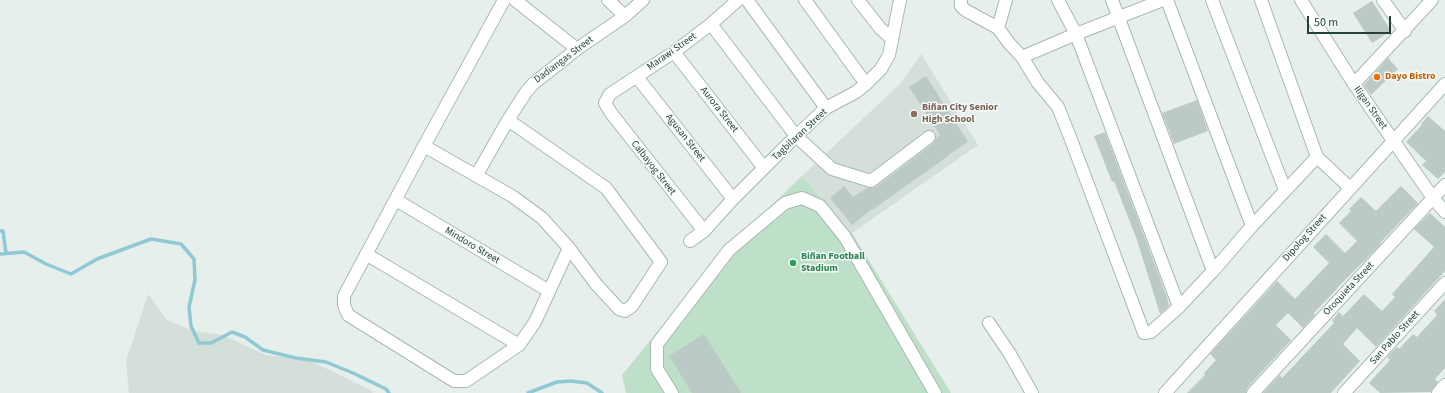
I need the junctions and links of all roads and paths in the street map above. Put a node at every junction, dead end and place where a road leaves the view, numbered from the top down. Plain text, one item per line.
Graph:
1 (504, 0) edge
2 (515, 0) edge
3 (608, 0) edge
4 (643, 0) edge
5 (738, 0) edge
6 (747, 0) edge
7 (805, 0) edge
8 (858, 0) edge
9 (900, 0) edge
10 (961, 0) edge
11 (1006, 0) edge
12 (1058, 0) edge
13 (1112, 0) edge
14 (1163, 0) edge
15 (1167, 0) edge
16 (1212, 0) edge
17 (1260, 0) edge
18 (1301, 0) edge
19 (1383, 0) edge
20 (1432, 0) edge
21 (626, 16) junction
22 (1118, 17) junction
23 (711, 24) junction
24 (998, 28) junction
25 (1405, 31) junction
26 (1076, 34) junction
27 (892, 39) junction
28 (578, 49) junction
29 (674, 52) junction
30 (1022, 57) junction
31 (637, 76) junction
32 (866, 84) junction
33 (1354, 84) junction
34 (1445, 84) edge
35 (606, 103) joint
36 (826, 108) junction
37 (508, 120) junction
38 (796, 136) junction
39 (929, 137) dead end
40 (1394, 141) junction
41 (424, 146) junction
42 (1317, 157) junction
43 (764, 168) junction
44 (476, 176) junction
45 (1445, 185) edge
46 (1350, 188) junction
47 (1285, 190) junction
48 (1433, 198) junction
49 (732, 199) junction
50 (396, 200) junction
51 (1445, 212) edge
52 (1252, 226) junction
53 (704, 231) junction
54 (690, 241) dead end
55 (569, 248) junction
56 (366, 254) junction
57 (1213, 270) junction
58 (1445, 283) edge
59 (549, 291) junction
60 (1179, 307) junction
61 (989, 323) dead end
62 (519, 345) junction
63 (1445, 385) edge
64 (672, 393) edge
65 (935, 393) edge
66 (1032, 393) edge
67 (1165, 393) edge
68 (1253, 393) edge
69 (1344, 393) edge
70 (1438, 393) edge

1 - 41 street
2 - 28 street
3 - 21 street
4 - 21 street, Dadiangas Street
5 - 23 street, Marawi Street
6 - 36 street
7 - 32 street
8 - 27 street
9 - 27 street, Tagbilaran Street
10 - 24 street
11 - 24 street
12 - 26 street
13 - 22 street
14 - 22 street
15 - 52 street
16 - 47 street
17 - 42 street
18 - 33 street, Iligan Street
19 - 25 street
20 - 25 street
21 - 28 street, Dadiangas Street
22 - 26 street
22 - 57 street
23 - 29 street, Marawi Street
23 - 38 street
24 - 30 street
25 - 33 street
26 - 30 street
26 - 60 street
27 - 32 street, Tagbilaran Street
28 - 37 street, Dadiangas Street
29 - 31 street, Marawi Street
29 - 43 street, Aurora Street
30 - 60 street
31 - 35 street, Marawi Street
31 - 49 street, Agusan Street
32 - 36 street, Tagbilaran Street
33 - 40 street, Iligan Street
34 - 40 street, Dipolog Street
35 - 53 street, Calbayog Street
36 - 38 street, Tagbilaran Street
37 - 44 street, Dadiangas Street
37 - 55 street
38 - 39 street
38 - 43 street, Tagbilaran Street
40 - 46 street, Dipolog Street
40 - 48 street, Iligan Street
41 - 44 street
41 - 50 street
42 - 46 street
42 - 47 street
43 - 49 street, Tagbilaran Street
44 - 55 street
45 - 48 street, Oroquieta Street
46 - 67 street, Dipolog Street
47 - 52 street
48 - 51 street, Iligan Street
48 - 68 street, Oroquieta Street
49 - 53 street, Tagbilaran Street
50 - 56 street
50 - 59 street, Mindoro Street
52 - 57 street
53 - 54 street, Tagbilaran Street
55 - 59 street
56 - 62 street
56 - 62 street
57 - 60 street
58 - 69 street, San Pablo Street
59 - 62 street
61 - 66 street
63 - 70 street
64 - 65 street

